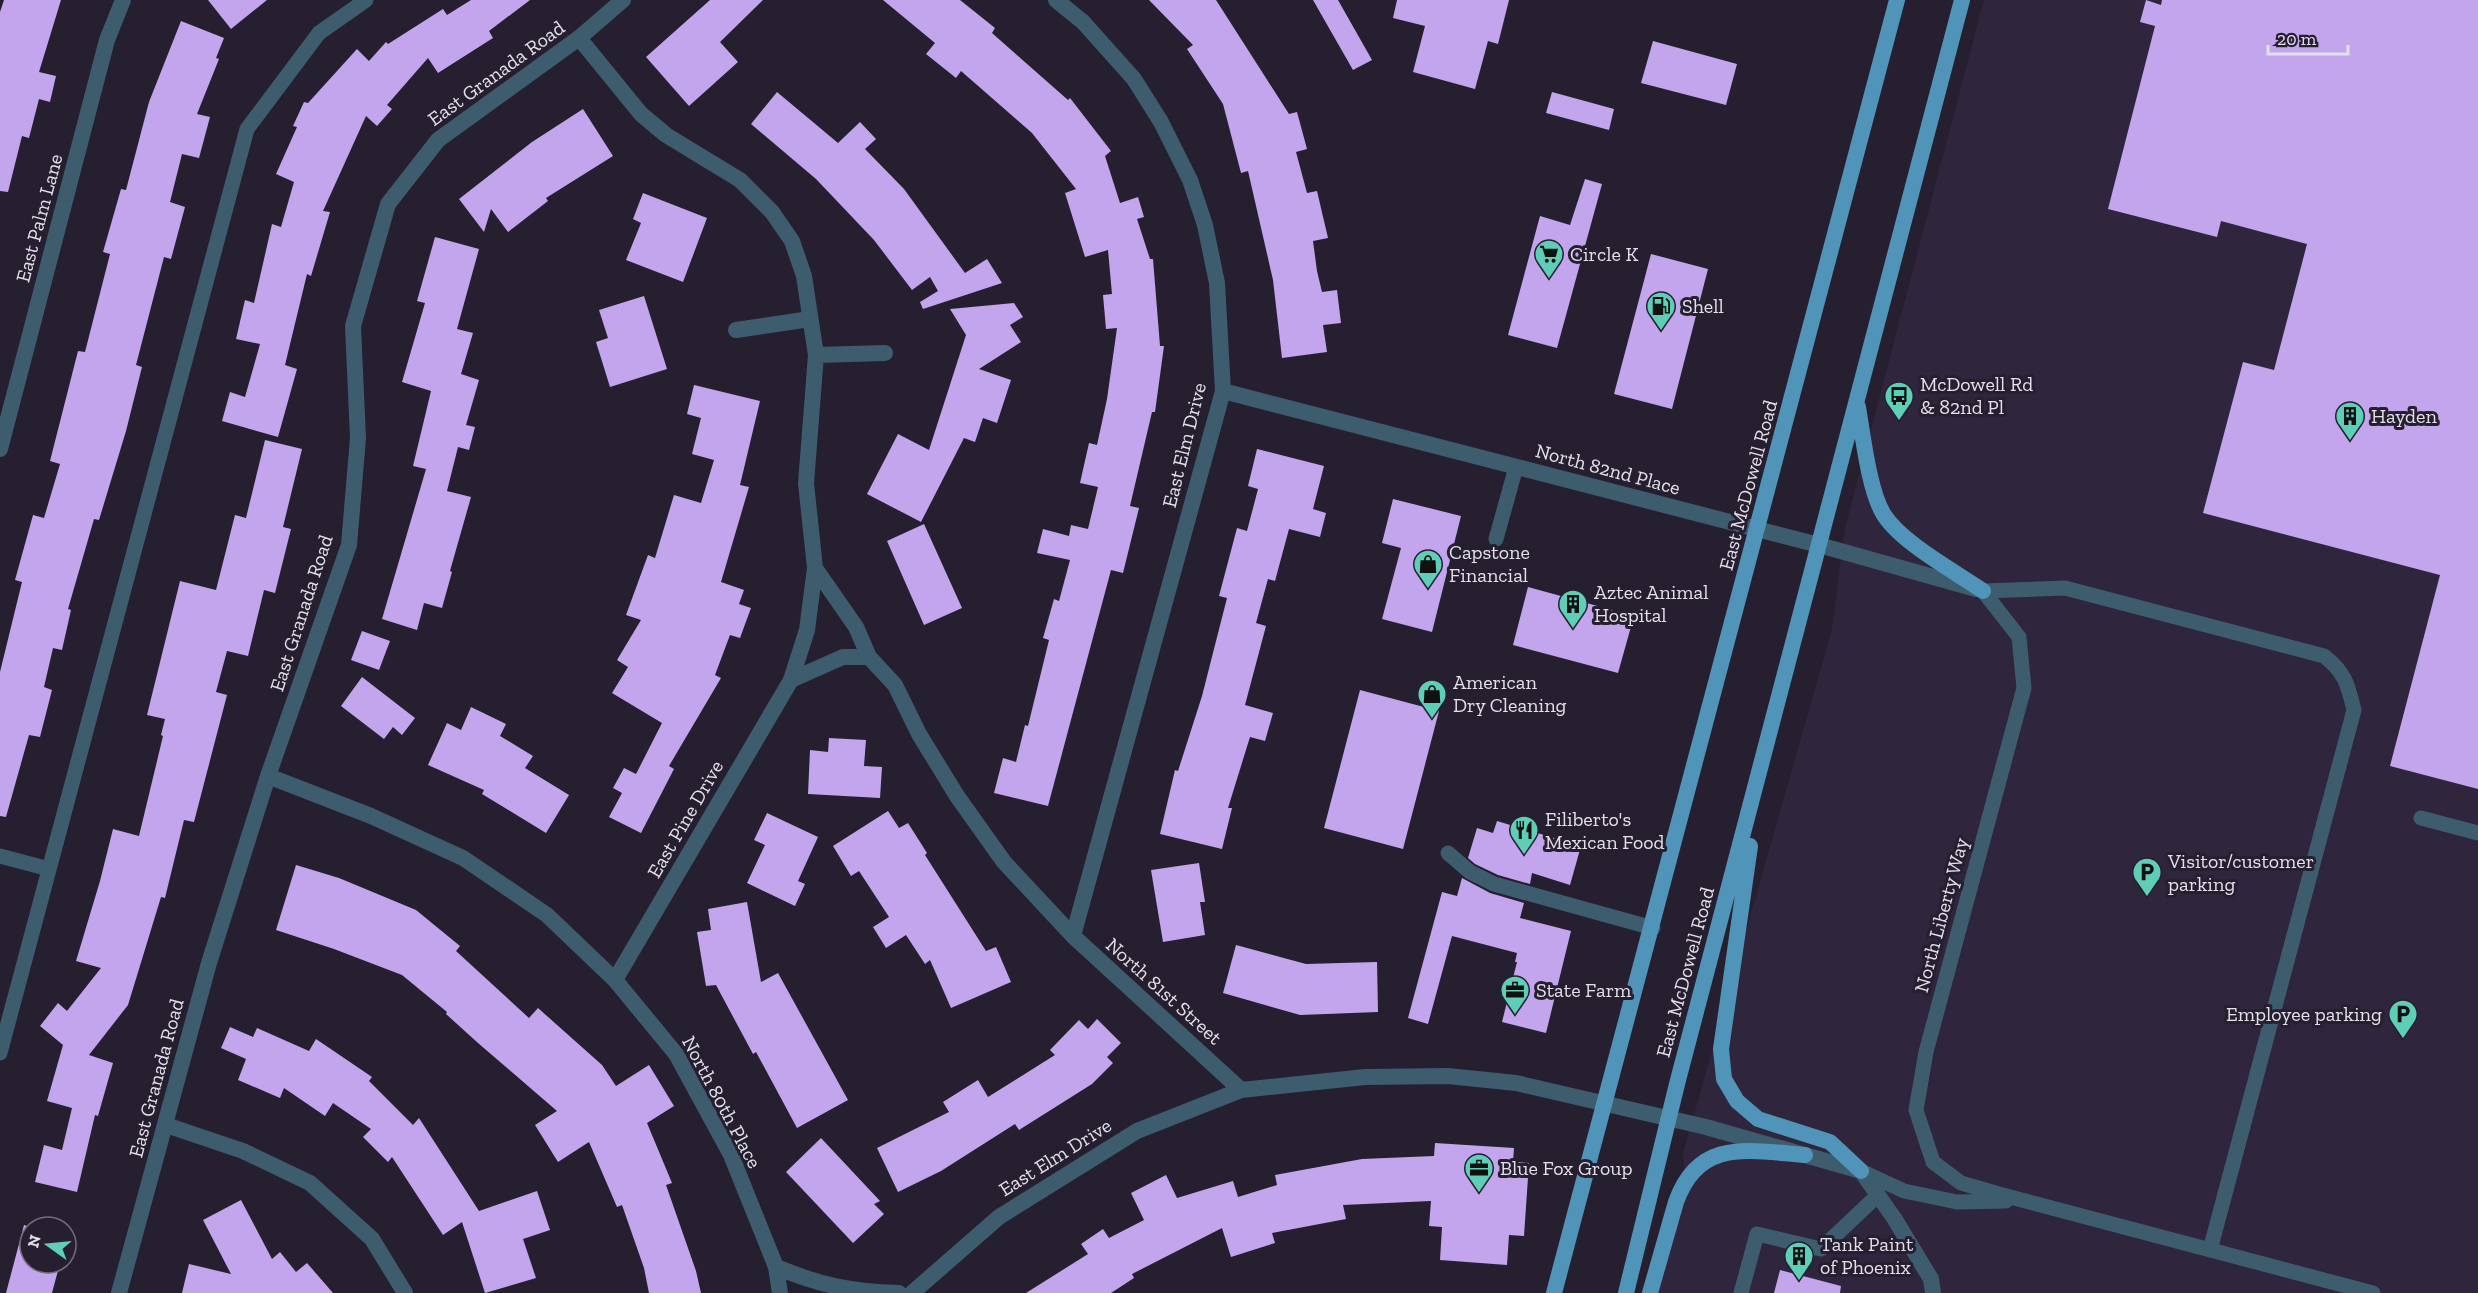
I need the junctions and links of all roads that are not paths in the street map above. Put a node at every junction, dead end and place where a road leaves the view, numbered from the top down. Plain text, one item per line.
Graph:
1 (123, 0) edge
2 (366, 0) edge
3 (622, 0) edge
4 (1056, 0) edge
5 (1897, 0) edge
6 (1962, 0) edge
7 (579, 38) junction
8 (810, 319) junction
9 (736, 330) dead end
10 (885, 353) dead end
11 (816, 355) junction
12 (1222, 391) junction
13 (1857, 402) junction
14 (0, 449) edge
15 (1516, 467) junction
16 (1758, 530) junction
17 (1496, 539) dead end
18 (1819, 545) junction
19 (815, 568) junction
20 (1983, 591) junction
21 (869, 657) junction
22 (791, 680) junction
23 (1761, 769) junction
24 (268, 776) junction
25 (2421, 818) dead end
26 (2478, 833) edge
27 (1448, 853) dead end
28 (0, 856) edge
29 (49, 869) junction
30 (1653, 928) junction
31 (1073, 936) junction
32 (615, 980) junction
33 (0, 1053) edge
34 (1241, 1090) junction
35 (1606, 1103) junction
36 (1668, 1118) junction
37 (166, 1125) junction
38 (1805, 1155) junction
39 (1862, 1171) junction
40 (1878, 1195) junction
41 (2025, 1201) junction
42 (2210, 1250) junction
43 (776, 1267) junction
44 (119, 1293) edge
45 (405, 1293) edge
46 (780, 1293) edge
47 (899, 1293) edge
48 (912, 1293) edge
49 (1554, 1293) edge
50 (1626, 1293) edge
51 (1650, 1293) edge
52 (1741, 1293) edge
53 (1933, 1293) edge
54 (2373, 1293) edge

1 - 14 street, East Palm Lane
2 - 29 lane
3 - 7 street, East Granada Road
4 - 12 street, East Elm Drive
5 - 16 main road, East McDowell Road
6 - 13 main road, East McDowell Road
7 - 8 street, East Pine Drive
7 - 24 street, East Granada Road
8 - 9 street
8 - 11 street, East Pine Drive
10 - 11 street
11 - 19 street, East Pine Drive
12 - 15 street, North 82nd Place
12 - 31 street, East Elm Drive
13 - 18 main road, East McDowell Road
13 - 20 main road
15 - 16 street, North 82nd Place
15 - 17 lane
16 - 18 street, North 82nd Place
16 - 30 main road, East McDowell Road
18 - 20 street, North 82nd Place
18 - 23 main road, East McDowell Road
19 - 21 street, North 81st Street
19 - 22 street, East Pine Drive
20 - 41 lane, North Liberty Way
20 - 42 lane
21 - 22 street
21 - 31 street, North 81st Street
22 - 32 street, East Pine Drive
23 - 36 main road, East McDowell Road
23 - 39 main road
24 - 32 street, North 80th Place
24 - 37 street, East Granada Road
25 - 26 lane
27 - 30 lane
28 - 29 lane
29 - 33 lane
30 - 35 main road, East McDowell Road
31 - 34 street, North 81st Street
32 - 43 street, North 80th Place
34 - 35 street
34 - 48 street, East Elm Drive
35 - 36 street
35 - 49 main road, East McDowell Road
36 - 38 street
36 - 50 main road, East McDowell Road
37 - 44 street, East Granada Road
37 - 45 street
38 - 39 street
38 - 51 main road
39 - 40 street
39 - 41 lane, North Liberty Way
40 - 52 lane
40 - 53 street
41 - 42 lane, North Liberty Way
42 - 54 lane, North Liberty Way
43 - 46 street, North 80th Place
43 - 47 street

